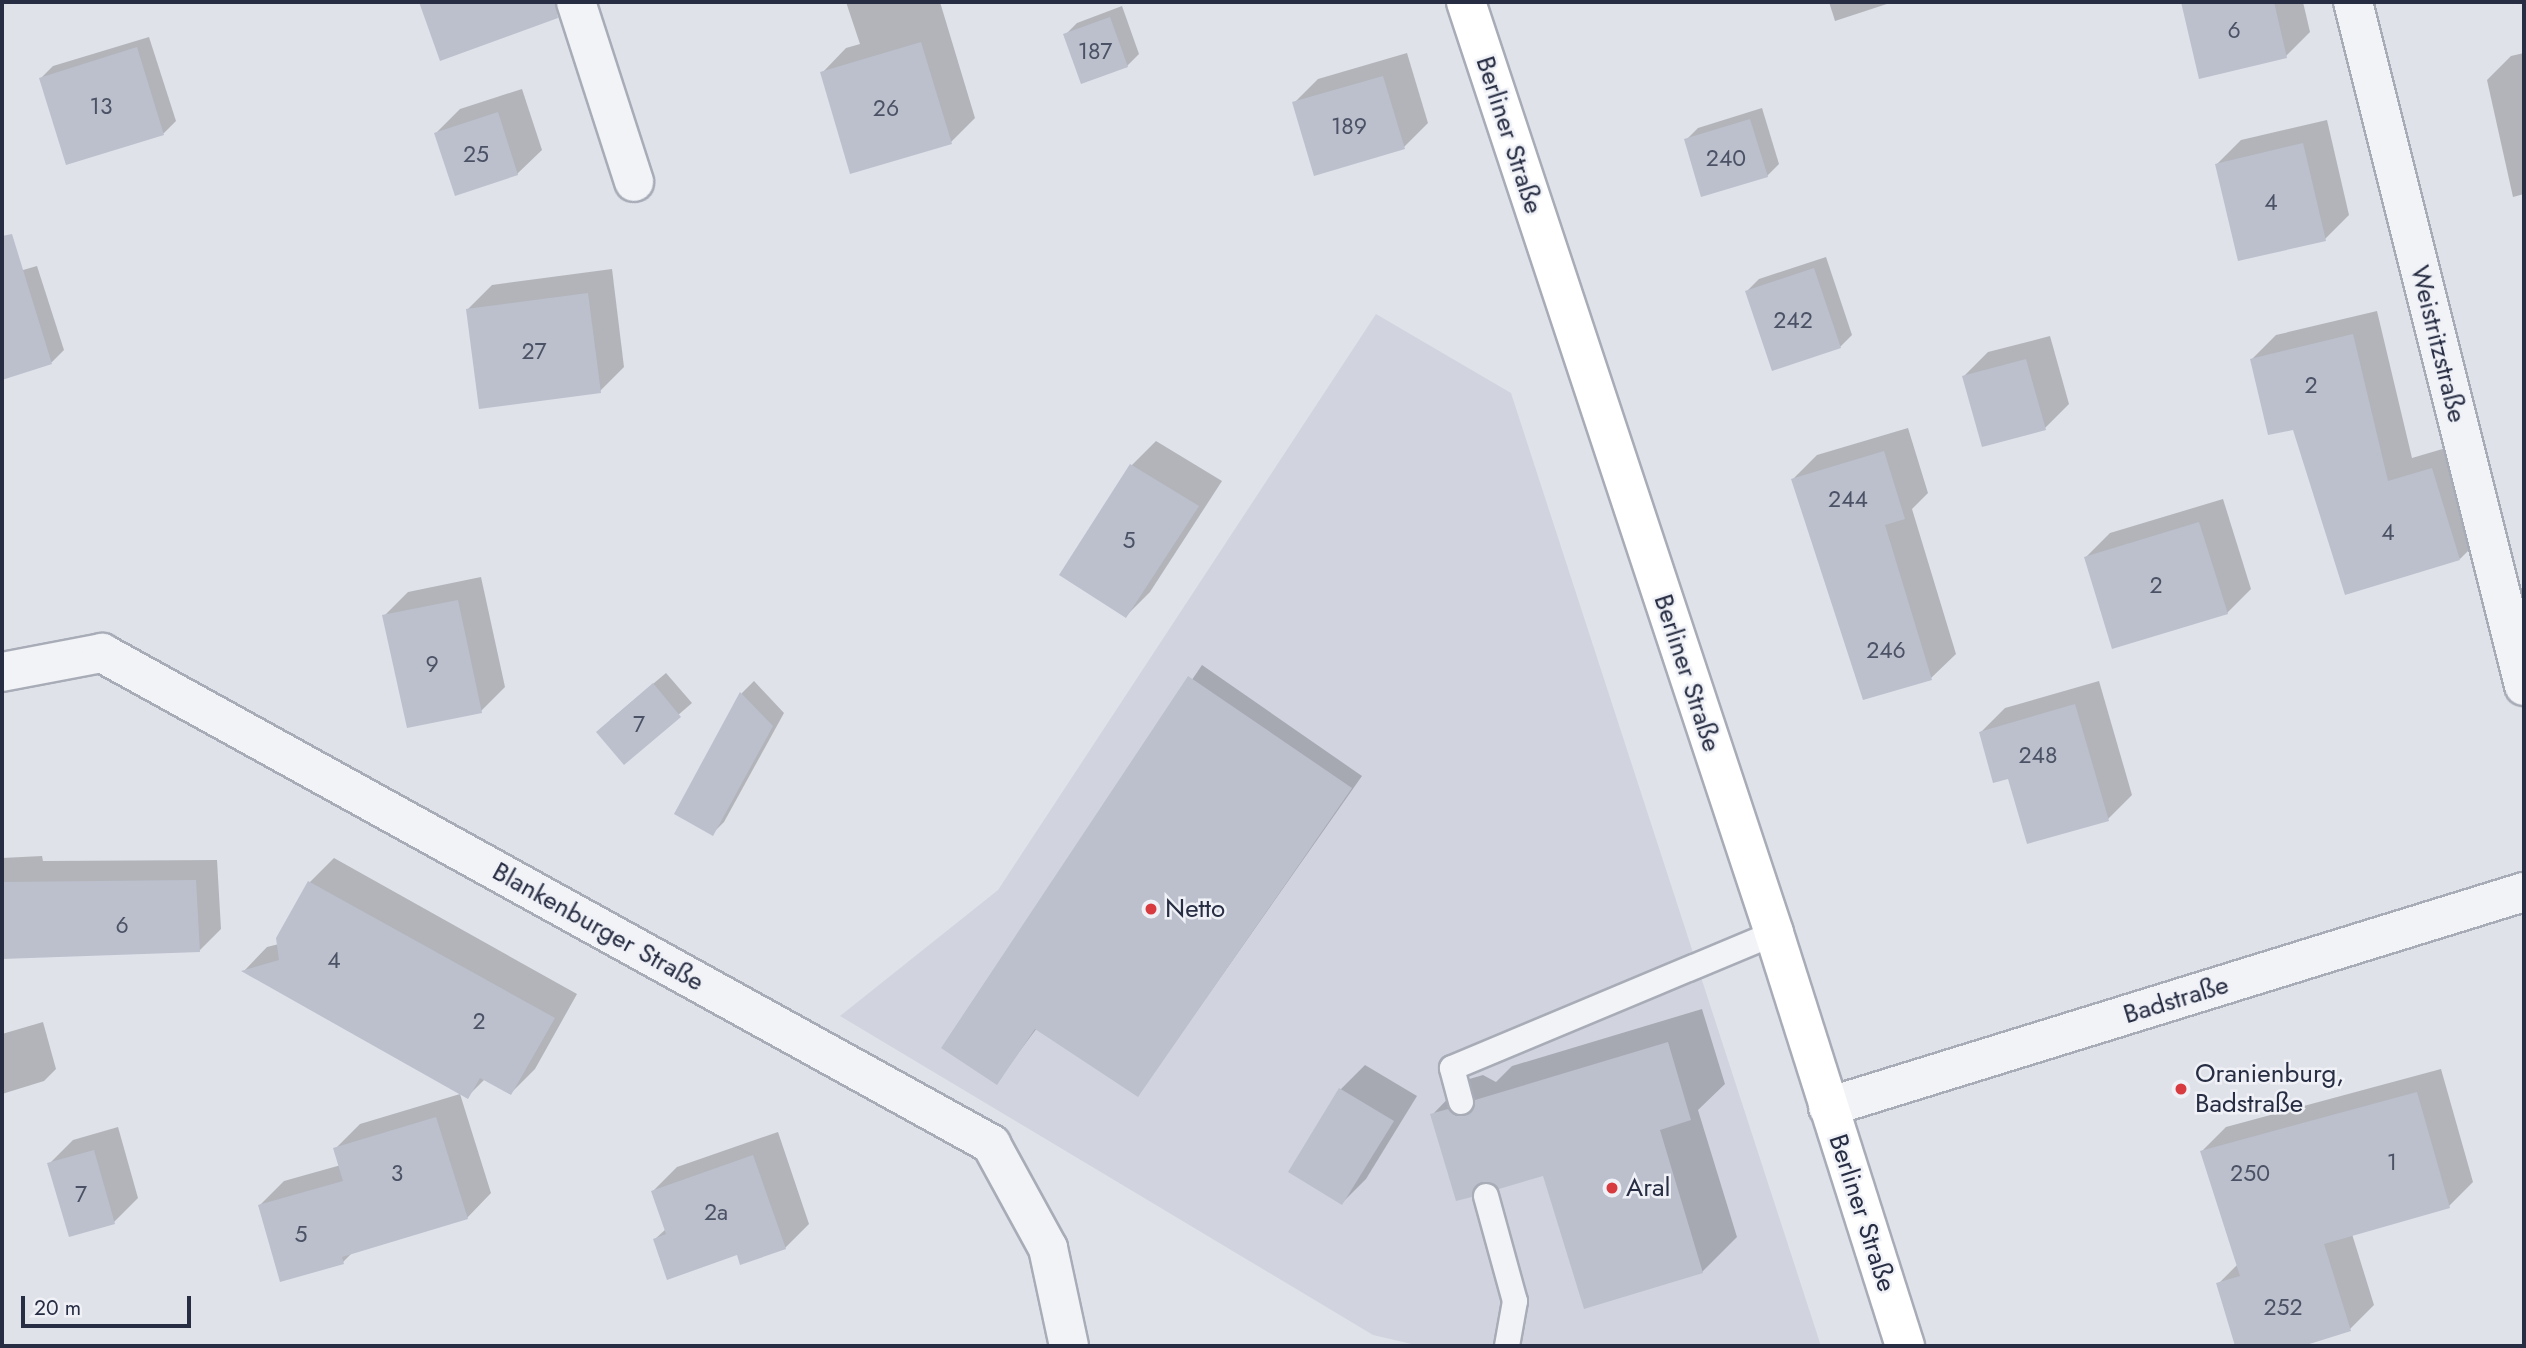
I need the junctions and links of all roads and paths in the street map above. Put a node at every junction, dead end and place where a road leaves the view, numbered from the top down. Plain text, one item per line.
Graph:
1 (576, 2) edge
2 (1466, 2) edge
3 (2353, 2) edge
4 (634, 182) dead end
5 (2, 672) edge
6 (2524, 686) edge
7 (2524, 892) edge
8 (1774, 933) junction
9 (1461, 1102) dead end
10 (1828, 1107) junction
11 (1486, 1196) dead end
12 (1069, 1346) edge
13 (1507, 1346) edge
14 (1905, 1346) edge

1 - 4 street
2 - 8 main road, Berliner Straße
3 - 6 street, Weistritzstraße
5 - 12 street, Blankenburger Straße
7 - 10 street, Badstraße
8 - 9 lane
8 - 10 main road, Berliner Straße
10 - 14 main road, Berliner Straße
11 - 13 lane

